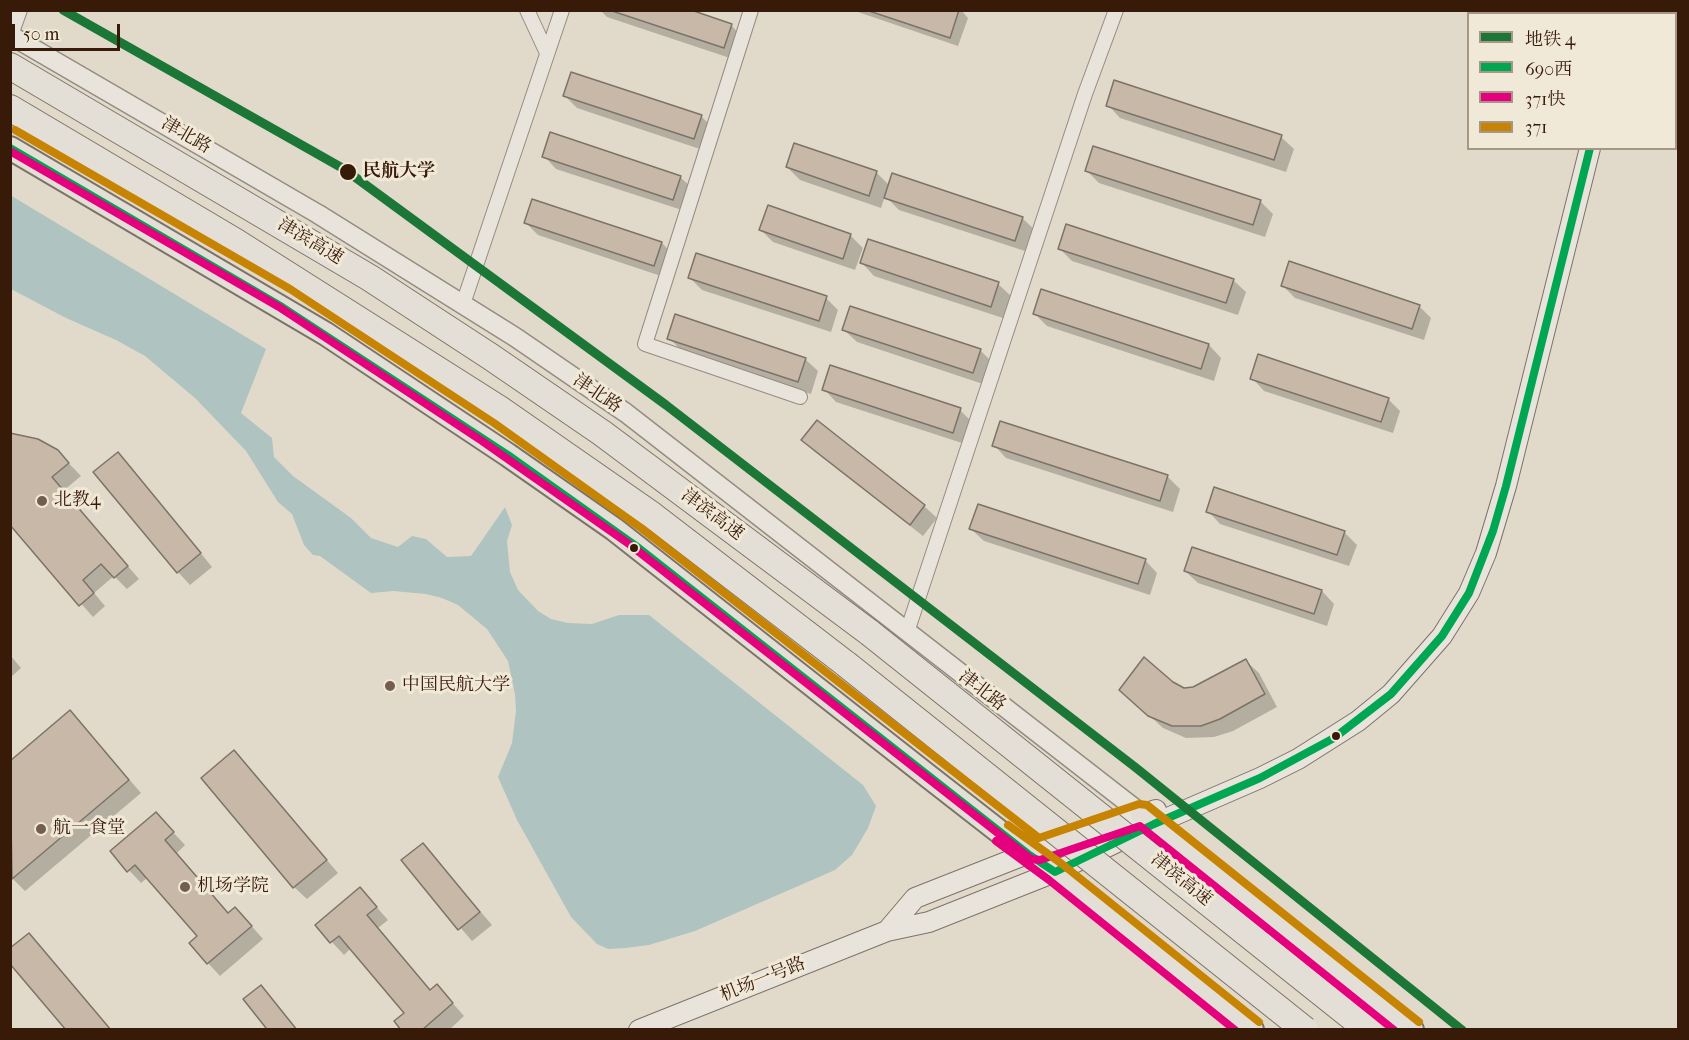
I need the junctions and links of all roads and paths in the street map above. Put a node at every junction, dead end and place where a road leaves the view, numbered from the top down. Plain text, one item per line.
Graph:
1 (20, 10) edge
2 (527, 10) edge
3 (562, 10) edge
4 (751, 10) edge
5 (1116, 10) edge
6 (11, 35) edge
7 (547, 53) junction
8 (10, 66) edge
9 (10, 108) edge
10 (10, 139) edge
11 (10, 148) edge
12 (1583, 150) edge
13 (1590, 150) edge
14 (463, 304) junction
15 (800, 397) dead end
16 (907, 632) junction
17 (1148, 819) junction
18 (1032, 852) junction
19 (1055, 872) junction
20 (886, 931) junction
21 (639, 1029) edge
22 (1252, 1029) edge
23 (1305, 1029) edge
24 (1368, 1029) edge
25 (1412, 1029) edge

1 - 6 street
2 - 7 street
3 - 7 street
4 - 15 street
5 - 16 street
6 - 14 street, 津北路
7 - 14 street
8 - 24 highway, 津滨高速, bridge
9 - 23 highway, 津滨高速, bridge
10 - 18 main road
11 - 18 main road
12 - 17 main road
13 - 17 main road
14 - 16 street, 津北路
16 - 17 street, 津北路
17 - 18 main road, 机场一号路
17 - 19 main road, 机场一号路
17 - 25 main road
18 - 19 main road
18 - 20 main road, 机场一号路
19 - 20 main road, 机场一号路
19 - 22 main road
20 - 21 main road, 机场一号路

